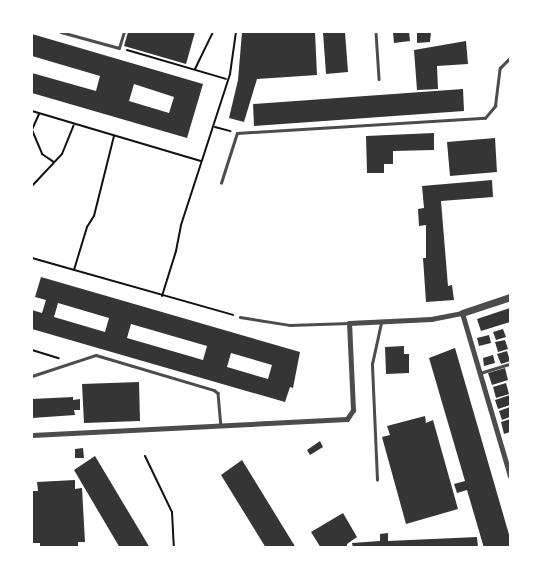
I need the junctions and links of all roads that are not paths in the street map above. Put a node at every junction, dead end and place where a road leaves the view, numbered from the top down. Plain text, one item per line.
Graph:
1 (61, 32) edge
2 (124, 32) edge
3 (376, 32) edge
4 (510, 58) edge
5 (379, 79) dead end
6 (221, 183) dead end
7 (510, 298) edge
8 (462, 313) junction
9 (240, 317) road end
10 (381, 321) junction
11 (349, 323) junction
12 (510, 363) edge
13 (480, 373) junction
14 (32, 376) edge
15 (221, 426) junction
16 (32, 435) edge
17 (510, 441) edge
18 (501, 444) junction
19 (510, 476) edge
20 (377, 480) dead end

1 - 2 lane
3 - 5 lane
4 - 6 lane
7 - 8 street
8 - 10 street
8 - 13 street
9 - 11 lane
10 - 11 street
10 - 20 lane
11 - 15 street
12 - 13 lane
13 - 18 street
14 - 15 lane
15 - 16 street
17 - 18 street
18 - 19 street

